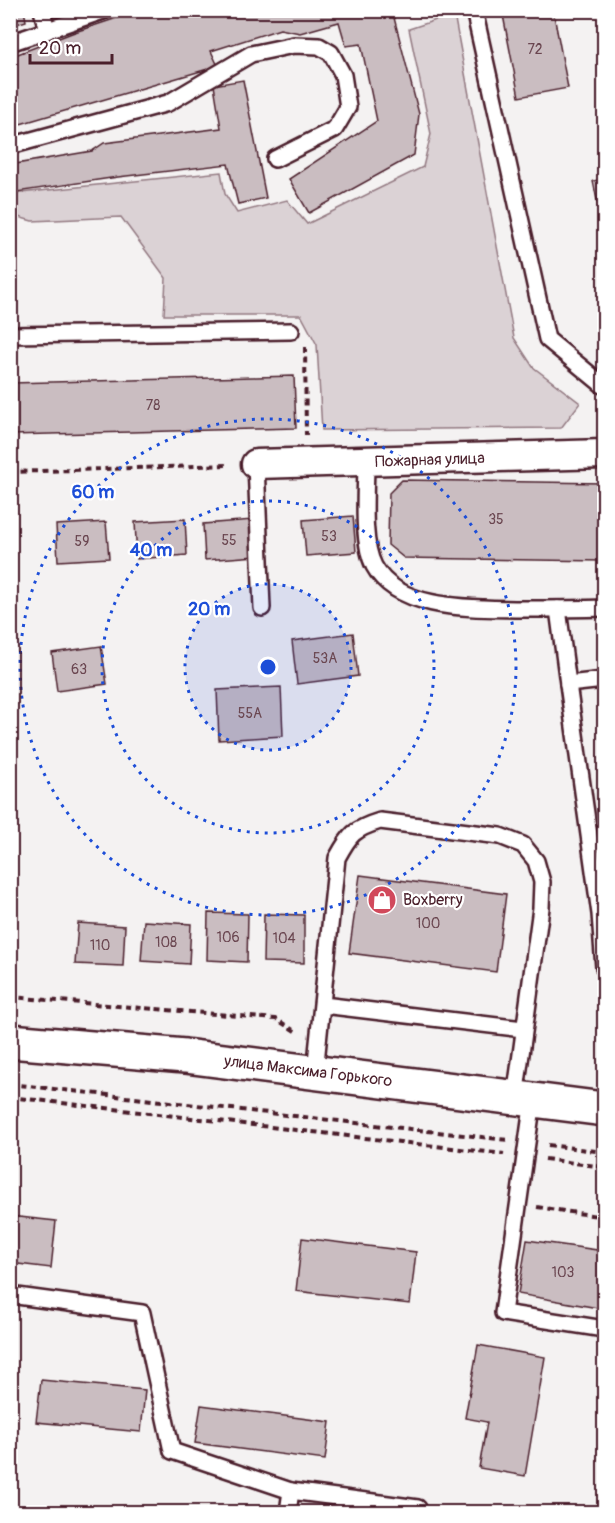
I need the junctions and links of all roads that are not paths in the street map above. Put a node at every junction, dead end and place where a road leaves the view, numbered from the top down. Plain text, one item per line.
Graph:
1 (42, 10) edge
2 (106, 10) edge
3 (474, 10) edge
4 (47, 31) junction
5 (10, 43) edge
6 (10, 146) edge
7 (274, 159) dead end
8 (291, 331) road end
9 (10, 335) edge
10 (604, 386) edge
11 (604, 454) edge
12 (366, 462) junction
13 (256, 464) joint
14 (262, 608) dead end
15 (604, 608) edge
16 (558, 609) junction
17 (604, 680) edge
18 (568, 684) junction
19 (604, 968) edge
20 (323, 1005) junction
21 (523, 1029) junction
22 (10, 1041) edge
23 (315, 1072) junction
24 (524, 1099) junction
25 (604, 1109) edge
26 (10, 1295) edge
27 (604, 1329) edge
28 (291, 1491) junction
29 (418, 1508) dead end
30 (288, 1512) edge

1 - 4 lane
2 - 4 lane
3 - 10 lane
4 - 5 lane
6 - 7 lane
8 - 9 lane
11 - 12 street, Пожарная улица
12 - 13 street, Пожарная улица
12 - 16 lane
13 - 14 lane
15 - 16 lane
16 - 18 lane
17 - 18 lane
18 - 19 lane
20 - 21 lane
20 - 21 lane
20 - 23 lane
21 - 24 lane
22 - 23 street, улица Максима Горького
23 - 24 street, улица Максима Горького
24 - 25 street, улица Максима Горького
24 - 27 lane
26 - 28 lane
28 - 29 lane
28 - 30 lane

